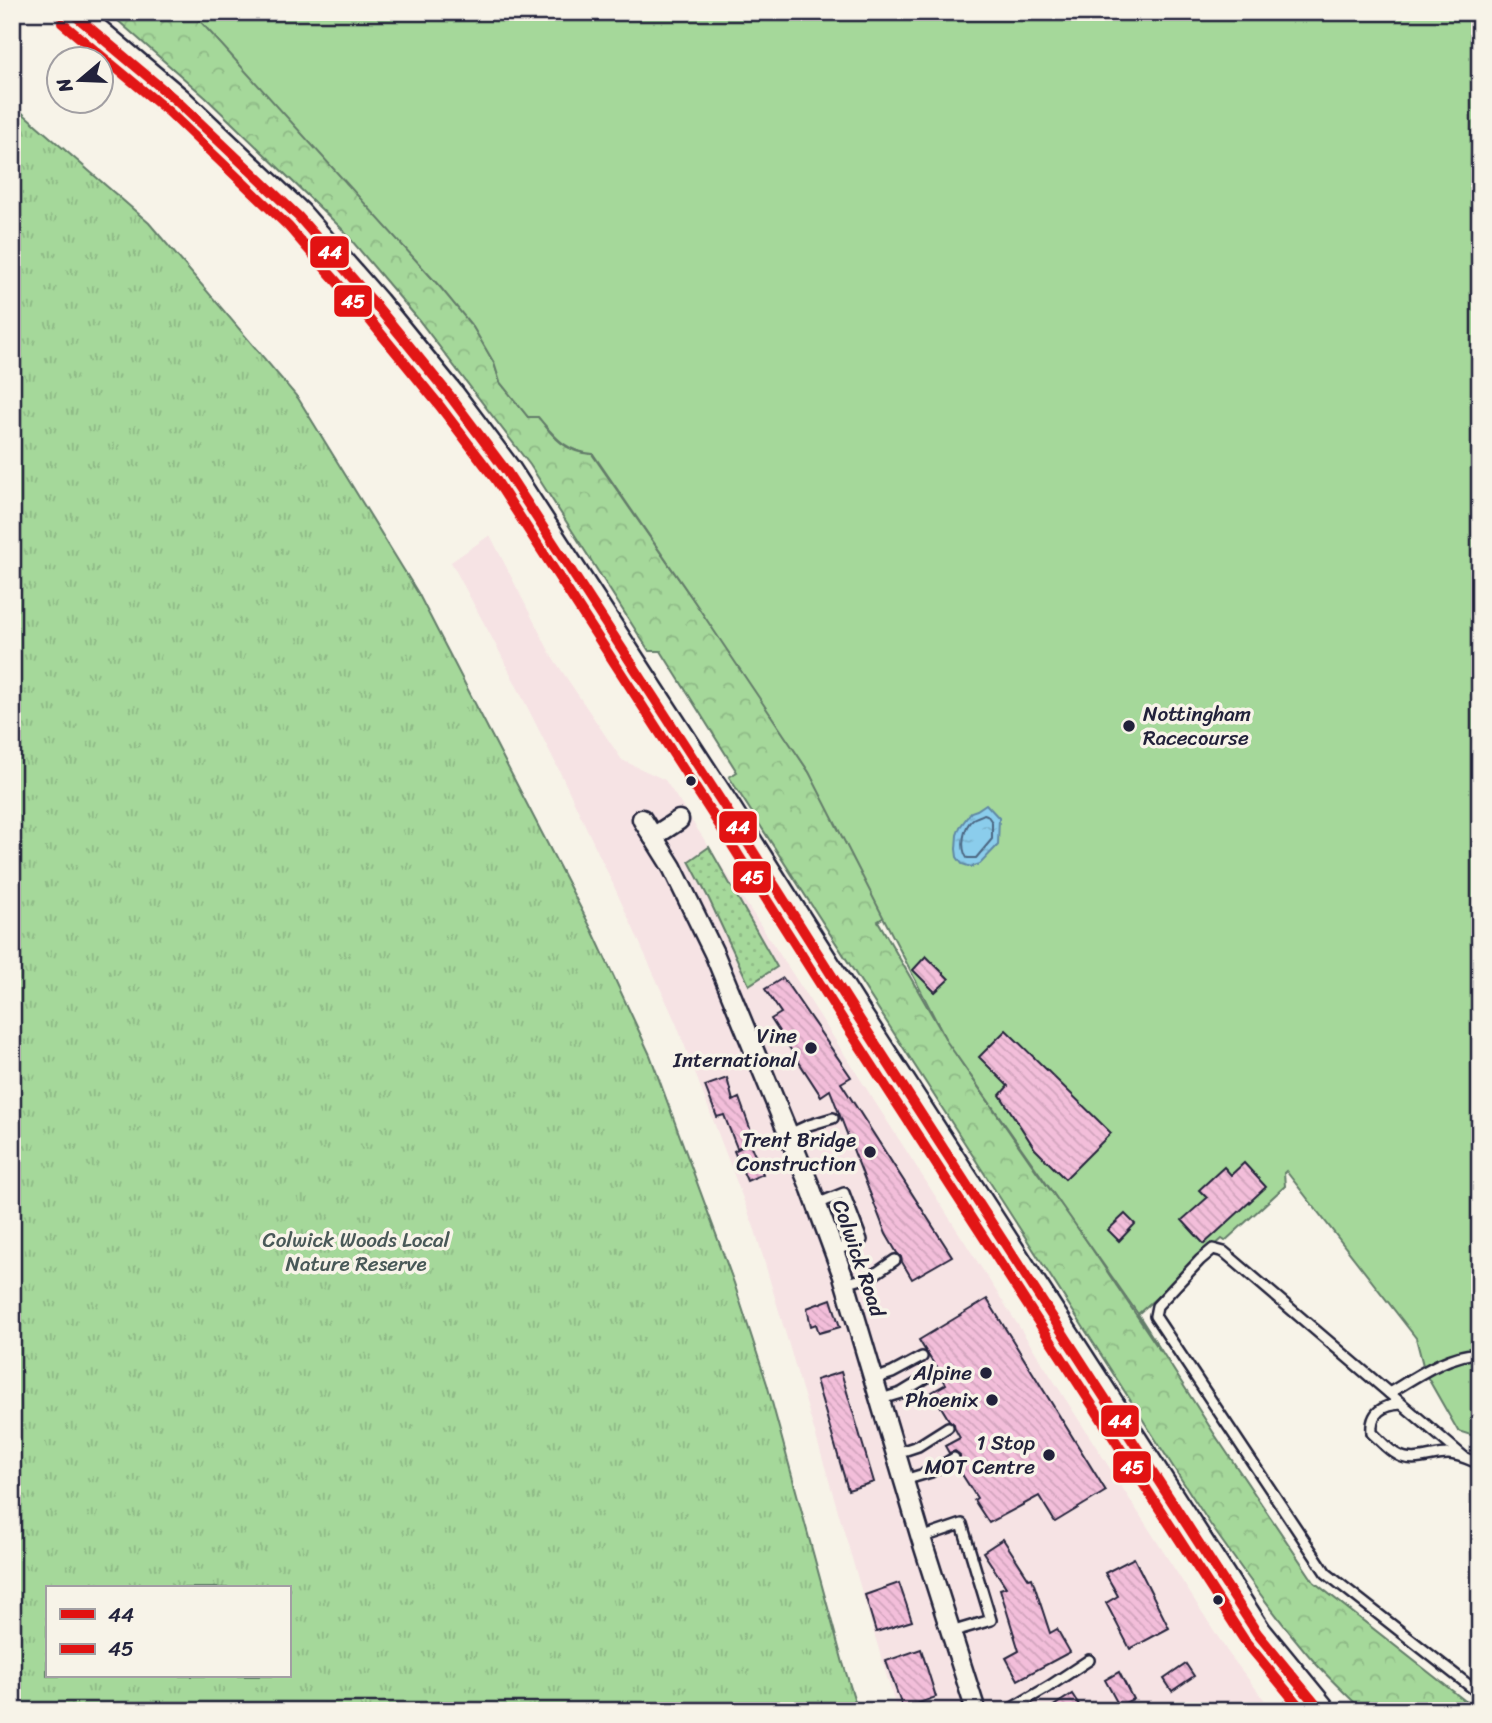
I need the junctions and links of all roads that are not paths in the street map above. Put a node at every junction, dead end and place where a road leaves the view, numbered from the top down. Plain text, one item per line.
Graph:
1 (71, 12) edge
2 (642, 820) dead end
3 (679, 820) dead end
4 (653, 837) junction
5 (833, 1118) dead end
6 (789, 1134) junction
7 (817, 1204) junction
8 (834, 1251) junction
9 (895, 1259) dead end
10 (845, 1284) junction
11 (1480, 1353) edge
12 (922, 1357) dead end
13 (934, 1373) dead end
14 (874, 1378) junction
15 (1389, 1394) junction
16 (881, 1399) junction
17 (1402, 1404) junction
18 (948, 1427) dead end
19 (897, 1453) junction
20 (1464, 1457) junction
21 (954, 1458) dead end
22 (1480, 1464) edge
23 (904, 1480) junction
24 (921, 1538) junction
25 (951, 1632) junction
26 (1089, 1660) dead end
27 (1480, 1693) edge
28 (976, 1711) edge
29 (1007, 1711) edge
30 (1321, 1711) edge

1 - 30 main road
2 - 4 street, Colwick Road
3 - 4 street
4 - 6 street, Colwick Road
5 - 6 lane
6 - 7 street, Colwick Road
7 - 8 street, Colwick Road
7 - 8 lane
8 - 10 street, Colwick Road
9 - 10 lane
10 - 14 street, Colwick Road
11 - 15 lane
12 - 14 lane
13 - 16 lane
14 - 16 street, Colwick Road
15 - 17 lane
15 - 27 lane
16 - 19 street, Colwick Road
17 - 20 lane
17 - 20 lane
18 - 19 lane
19 - 23 street, Colwick Road
20 - 22 lane
21 - 23 lane
23 - 24 street, Colwick Road
24 - 25 street, Colwick Road
24 - 25 lane
25 - 28 street, Colwick Road
26 - 29 lane

